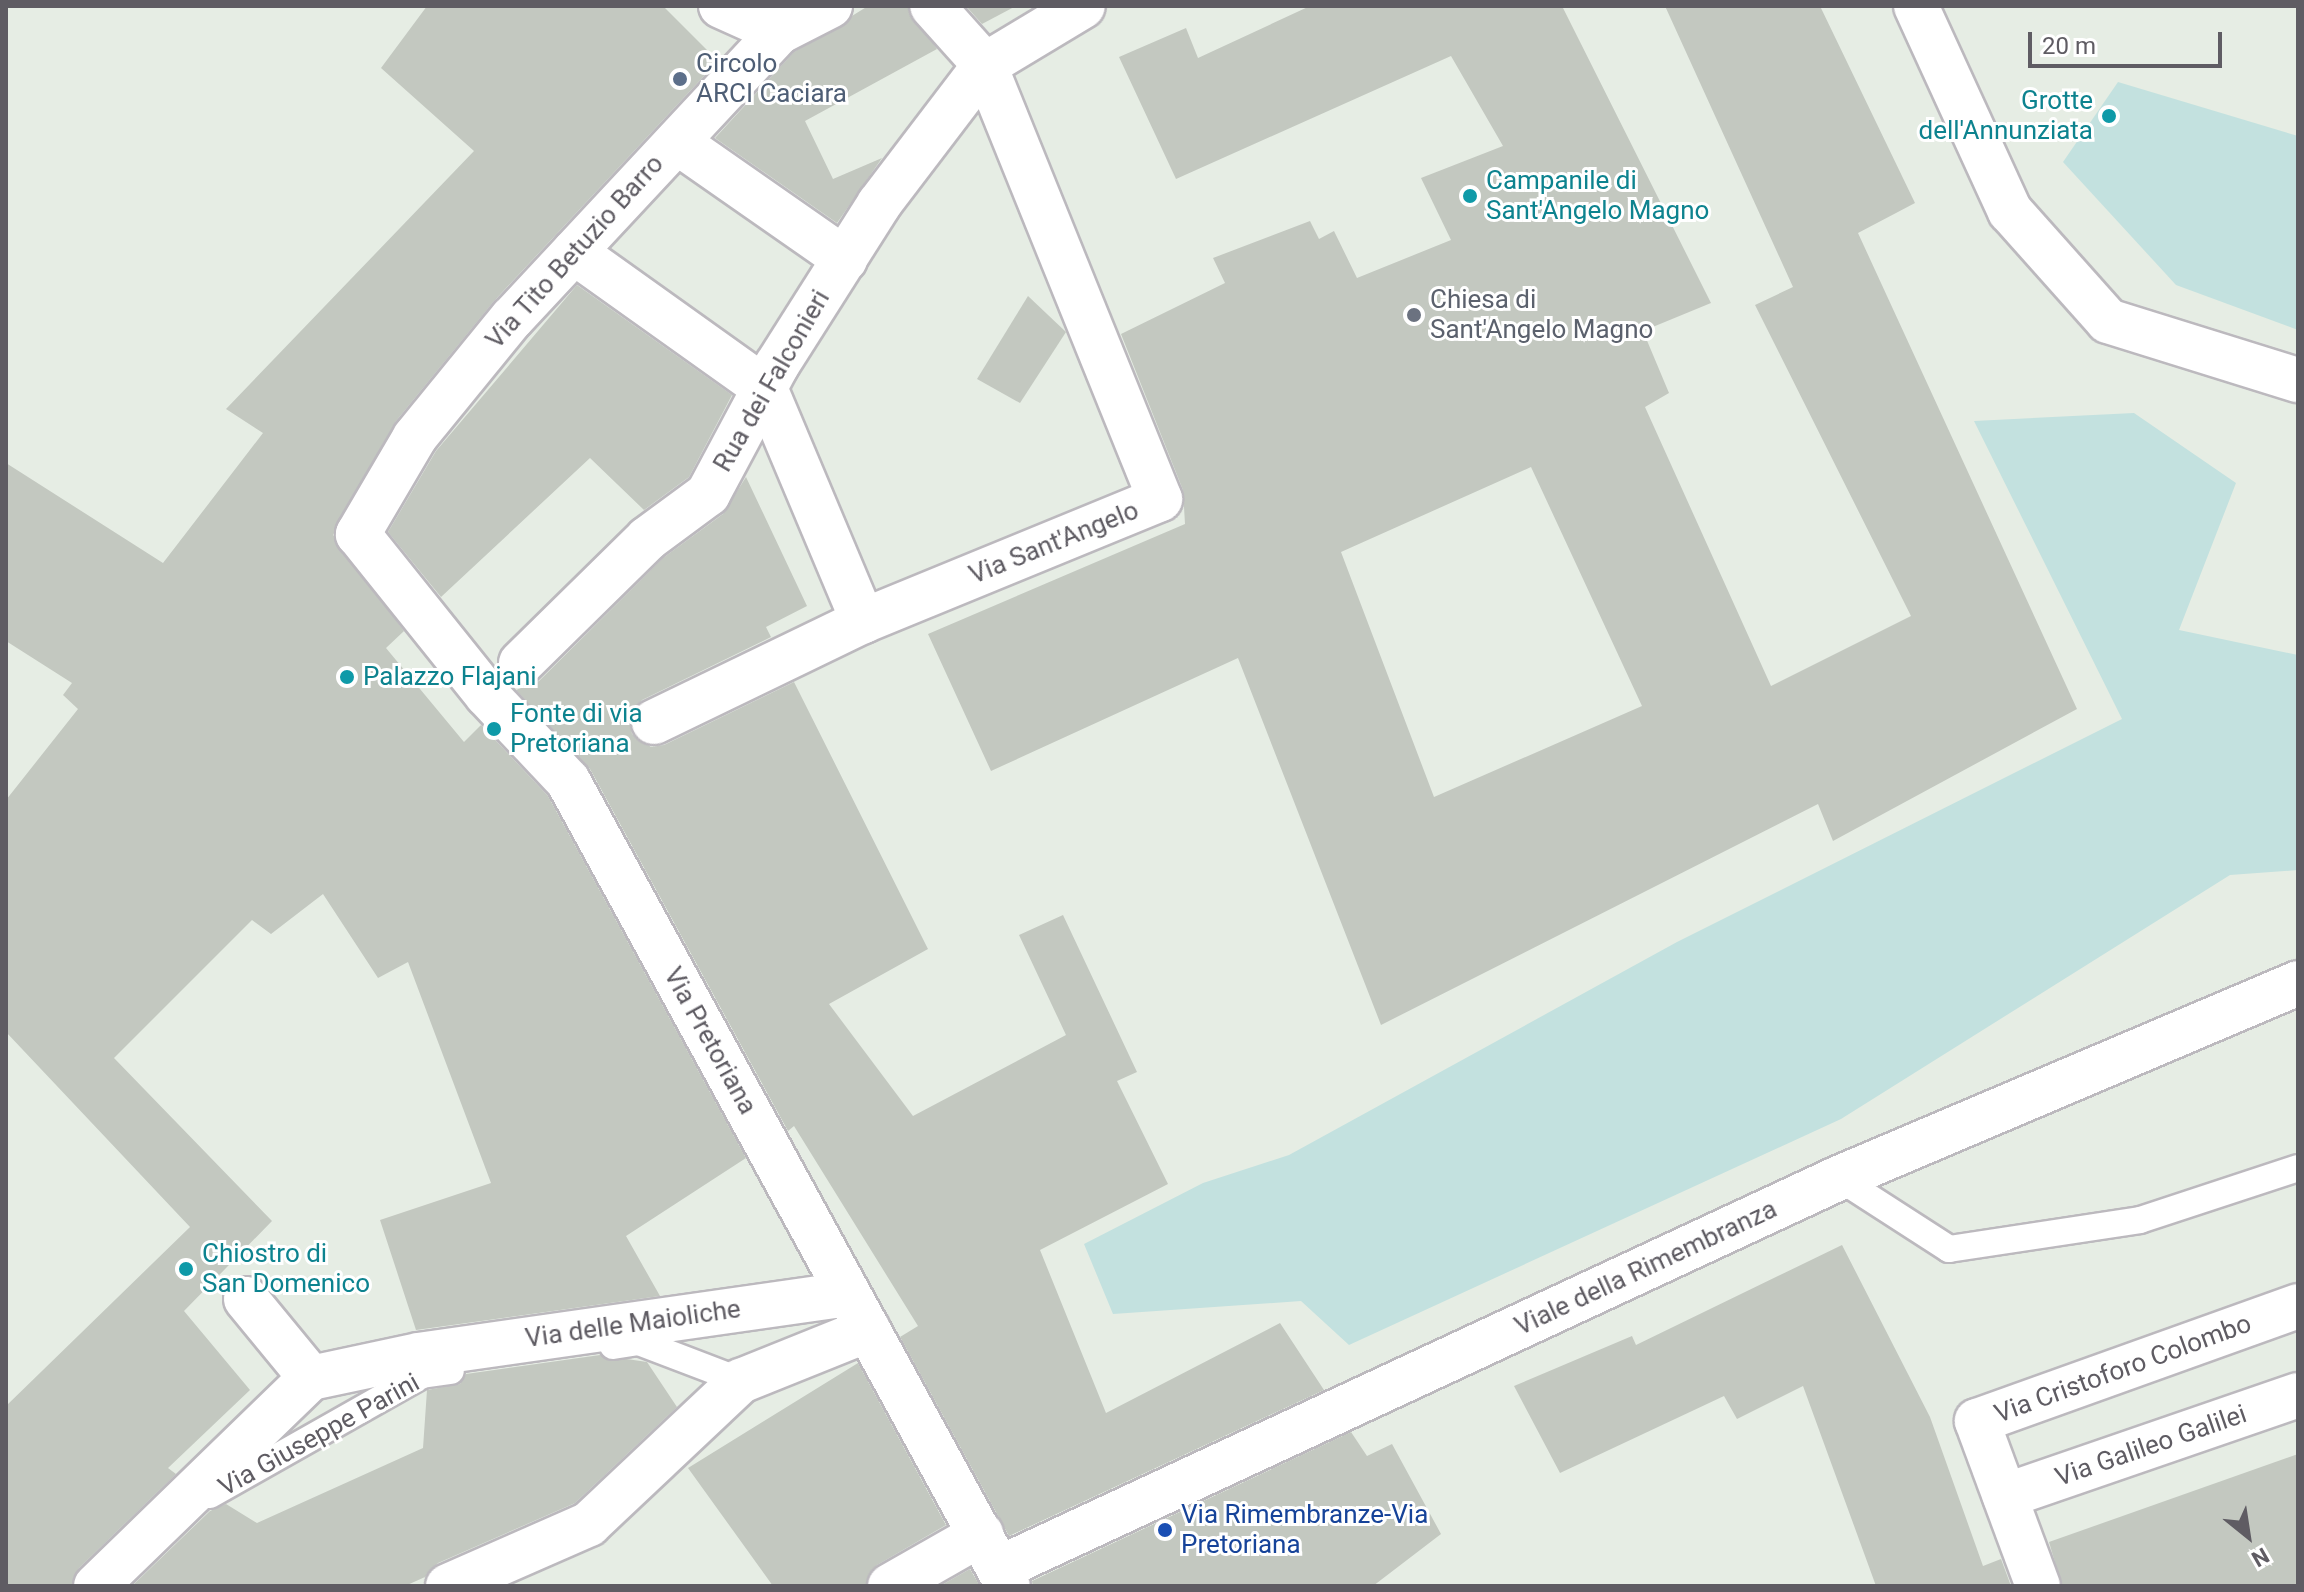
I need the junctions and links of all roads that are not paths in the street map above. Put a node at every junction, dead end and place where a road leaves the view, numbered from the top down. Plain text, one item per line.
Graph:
1 (721, 6) edge
2 (830, 6) edge
3 (932, 6) edge
4 (1083, 6) edge
5 (1916, 6) edge
6 (779, 32) junction
7 (985, 65) junction
8 (677, 142) junction
9 (574, 252) junction
10 (845, 259) junction
11 (2298, 380) edge
12 (765, 388) junction
13 (358, 534) joint
14 (863, 621) junction
15 (521, 663) dead end
16 (654, 722) dead end
17 (2298, 983) edge
18 (2298, 1168) edge
19 (1839, 1178) junction
20 (246, 1299) dead end
21 (2298, 1306) edge
22 (858, 1312) junction
23 (311, 1378) junction
24 (741, 1381) junction
25 (2298, 1395) edge
26 (2005, 1496) junction
27 (996, 1563) edge
28 (96, 1586) edge
29 (116, 1586) edge
30 (448, 1586) edge
31 (890, 1586) edge
32 (2038, 1586) edge

1 - 6 street
2 - 6 street, Via Tito Betuzio Barro
3 - 7 street
4 - 7 street
5 - 11 street
6 - 8 street, Via Tito Betuzio Barro
7 - 10 street, Rua dei Falconieri
7 - 14 street, Via Sant'Angelo
8 - 9 street, Via Tito Betuzio Barro
8 - 10 street
9 - 12 street
9 - 13 street, Via Tito Betuzio Barro
10 - 12 street, Rua dei Falconieri
12 - 14 street
12 - 15 street, Rua dei Falconieri
13 - 22 street, Via Pretoriana
14 - 16 street, Via Sant'Angelo
17 - 19 street, Viale della Rimembranza
18 - 19 lane
19 - 27 street, Viale della Rimembranza
20 - 23 street
21 - 26 street, Via Cristoforo Colombo
22 - 23 street, Via delle Maioliche
22 - 24 street
22 - 27 street, Via Pretoriana
23 - 28 street
24 - 29 lane, Via Giuseppe Parini
24 - 30 street
25 - 26 street, Via Galileo Galilei
26 - 32 street
27 - 31 street, Viale della Rimembranza

